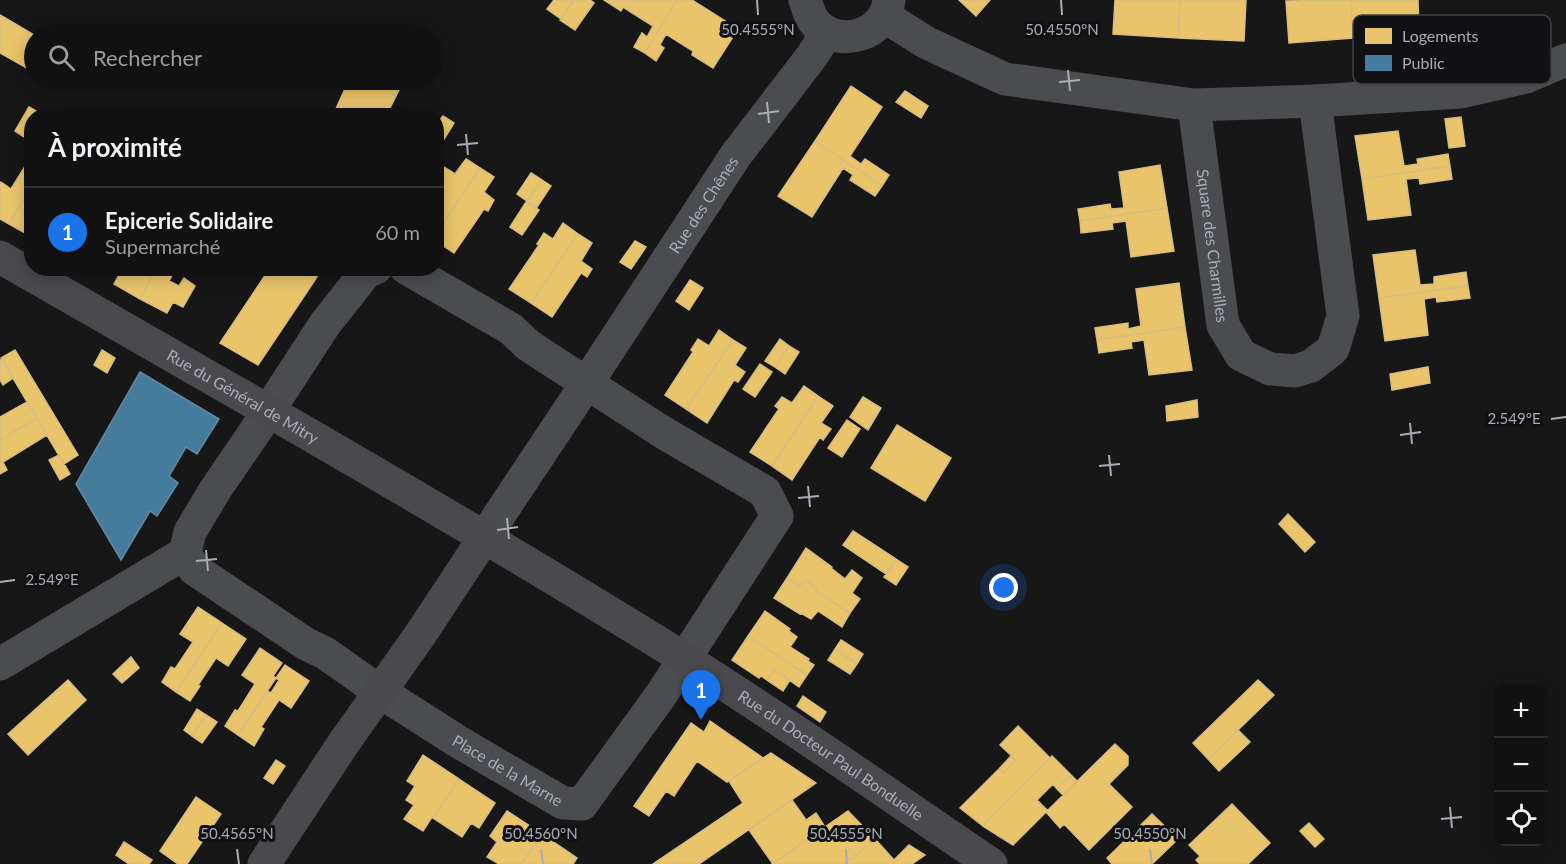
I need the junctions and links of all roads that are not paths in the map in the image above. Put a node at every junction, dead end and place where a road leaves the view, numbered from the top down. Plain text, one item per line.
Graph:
1 (805, 0) edge
2 (886, 8) edge
3 (827, 32) junction
4 (1566, 60) edge
5 (1551, 66) edge
6 (1496, 84) edge
7 (1315, 101) junction
8 (1194, 105) junction
9 (0, 257) edge
10 (24, 271) edge
11 (33, 276) edge
12 (363, 276) edge
13 (420, 276) edge
14 (587, 383) junction
15 (268, 411) junction
16 (484, 537) junction
17 (185, 553) junction
18 (684, 658) junction
19 (0, 663) edge
20 (379, 691) junction
21 (264, 864) edge
22 (991, 864) edge

1 - 3 street
2 - 3 street
2 - 8 street
3 - 14 street, Rue des Chênes
4 - 5 street
6 - 7 street
7 - 8 street
7 - 8 street, Square des Charmilles
9 - 10 street, Rue du Général de Mitry
11 - 15 street, Rue du Général de Mitry
12 - 15 street
13 - 14 street, Place de la Marne
14 - 16 street, Rue des Chênes
14 - 18 street, Place de la Marne
15 - 16 street, Rue du Général de Mitry
15 - 17 street
16 - 18 street, Rue du Docteur Paul Bonduelle
16 - 20 street
17 - 19 street
17 - 20 street, Place de la Marne
18 - 20 street, Place de la Marne
18 - 22 street, Rue du Docteur Paul Bonduelle
20 - 21 street

